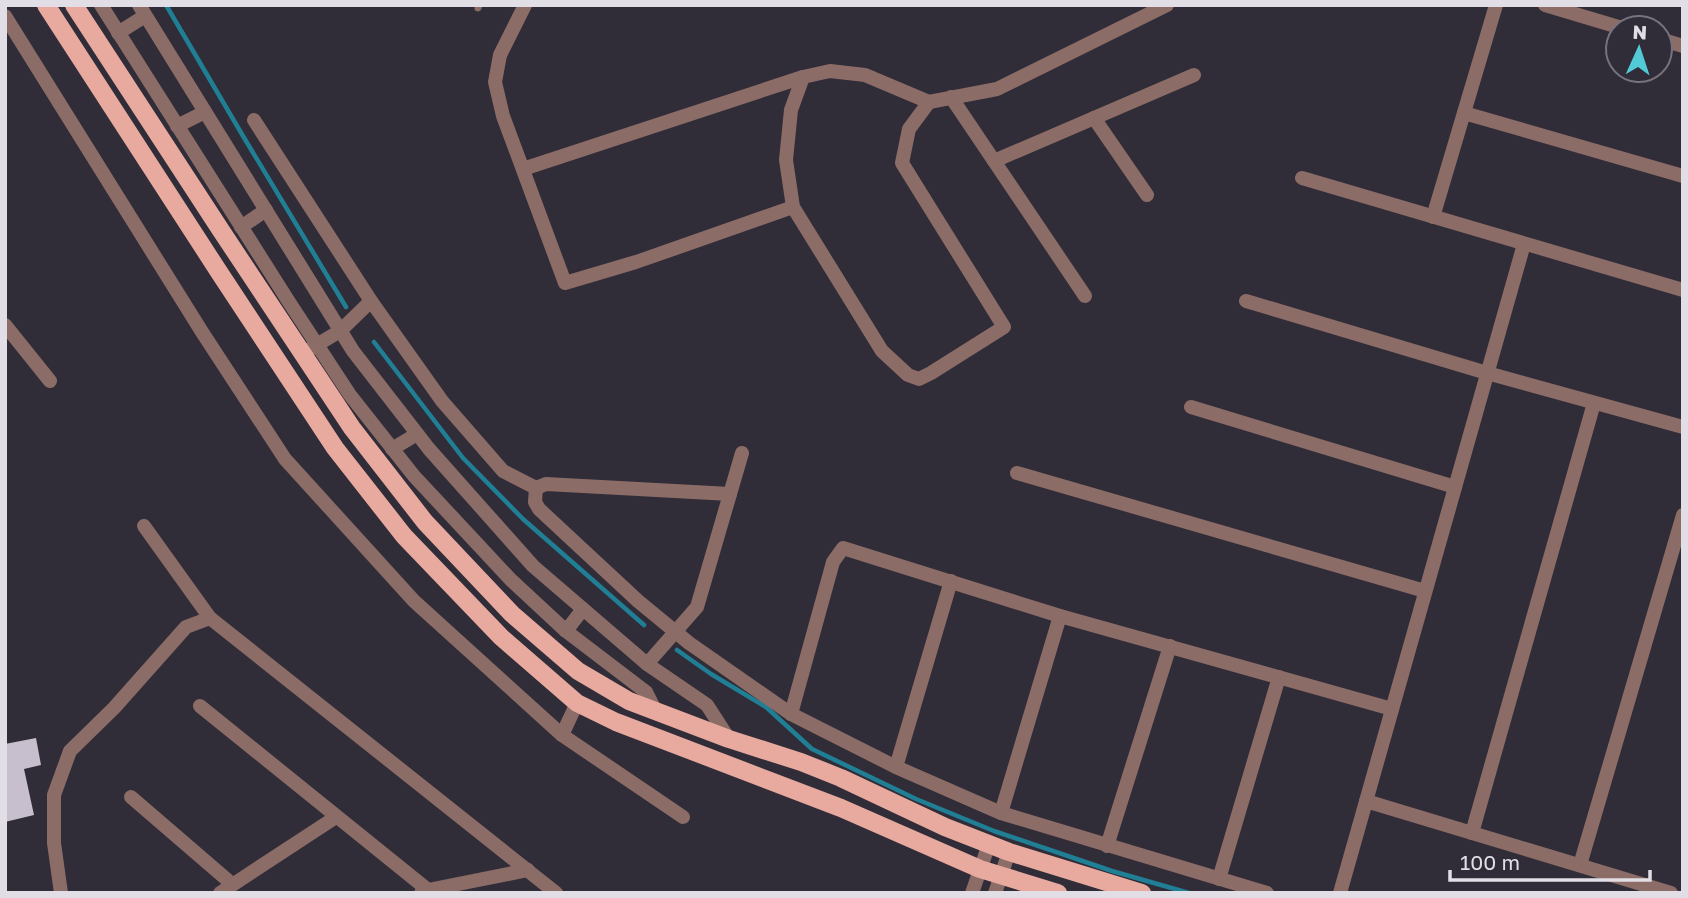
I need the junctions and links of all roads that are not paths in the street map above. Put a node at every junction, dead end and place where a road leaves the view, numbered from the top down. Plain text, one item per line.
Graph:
1 (46, 5) edge
2 (75, 5) edge
3 (101, 5) edge
4 (525, 5) edge
5 (1167, 5) edge
6 (1496, 5) edge
7 (1545, 5) edge
8 (142, 10) edge
9 (5, 16) edge
10 (1604, 23) edge
11 (118, 33) junction
12 (1194, 75) dead end
13 (803, 77) junction
14 (951, 97) junction
15 (929, 102) junction
16 (205, 112) junction
17 (1464, 113) junction
18 (1094, 118) junction
19 (254, 120) dead end
20 (177, 126) junction
21 (994, 161) junction
22 (523, 169) junction
23 (1683, 176) edge
24 (1302, 177) dead end
25 (1147, 195) dead end
26 (793, 207) junction
27 (266, 210) junction
28 (1433, 217) junction
29 (241, 227) junction
30 (1524, 244) junction
31 (1683, 290) edge
32 (1085, 296) dead end
33 (371, 301) junction
34 (1246, 302) dead end
35 (5, 325) edge
36 (340, 331) junction
37 (310, 349) junction
38 (1487, 373) junction
39 (50, 381) dead end
40 (1594, 403) junction
41 (1191, 407) dead end
42 (1683, 427) edge
43 (417, 434) junction
44 (392, 449) junction
45 (742, 453) dead end
46 (1017, 473) dead end
47 (1455, 487) junction
48 (536, 488) junction
49 (730, 494) junction
50 (1683, 515) edge
51 (144, 526) dead end
52 (498, 527) junction
53 (477, 544) junction
54 (951, 581) junction
55 (1425, 591) junction
56 (583, 609) junction
57 (1060, 616) junction
58 (210, 618) junction
59 (566, 631) junction
60 (674, 631) junction
61 (1170, 646) junction
62 (647, 664) junction
63 (1279, 677) junction
64 (577, 704) junction
65 (200, 706) dead end
66 (1392, 709) junction
67 (656, 712) junction
68 (791, 714) junction
69 (562, 735) junction
70 (729, 739) junction
71 (895, 767) junction
72 (131, 797) dead end
73 (1366, 801) junction
74 (1001, 814) junction
75 (337, 817) junction
76 (684, 817) dead end
77 (1472, 833) junction
78 (989, 844) junction
79 (1107, 846) junction
80 (1009, 852) junction
81 (1580, 866) junction
82 (980, 869) junction
83 (528, 870) junction
84 (1219, 879) junction
85 (998, 884) edge
86 (226, 888) edge
87 (425, 891) edge
88 (61, 893) edge
89 (556, 893) edge
90 (972, 893) edge
91 (1058, 893) edge
92 (1142, 893) edge
93 (1267, 893) edge
94 (1340, 893) edge
95 (1671, 893) edge

1 - 64 main road
2 - 37 main road
3 - 11 street
4 - 22 street
5 - 14 street
6 - 17 street
7 - 10 street
8 - 11 street
8 - 16 street
9 - 69 street
11 - 20 street
12 - 18 street
13 - 15 street
13 - 22 street
13 - 26 street
14 - 15 street
14 - 21 street
15 - 26 street
16 - 20 street
16 - 27 street
17 - 23 street
17 - 28 street
18 - 21 street
18 - 25 street
19 - 33 street
20 - 29 street
21 - 32 street
22 - 26 street
24 - 28 street
27 - 29 street
27 - 36 street
28 - 30 street
29 - 37 street
30 - 31 street
30 - 38 street
33 - 36 street
33 - 48 street
34 - 38 street
35 - 39 street
36 - 37 street
36 - 43 street
37 - 44 street
37 - 67 main road
38 - 40 street
38 - 47 street
40 - 42 street
40 - 77 street
41 - 47 street
43 - 44 street
43 - 52 street
44 - 53 street
45 - 49 street
46 - 55 street
47 - 55 street
48 - 49 street
48 - 60 street
49 - 60 street
50 - 81 street
51 - 58 street
52 - 53 street
52 - 56 street
53 - 59 street
54 - 57 street
54 - 68 street
54 - 71 street
55 - 66 street
56 - 59 street
56 - 62 street
57 - 61 street
57 - 74 street
58 - 83 street
58 - 88 street
59 - 67 street
60 - 62 street
60 - 68 street
61 - 63 street
61 - 79 street
62 - 70 street
63 - 66 street
63 - 84 street
64 - 69 street
64 - 82 main road
65 - 75 street
66 - 73 street
67 - 70 main road
68 - 71 street
69 - 76 street
70 - 78 main road
71 - 74 street
72 - 86 street
73 - 77 street
73 - 94 street
74 - 79 street
75 - 86 street
75 - 87 street
77 - 81 street
78 - 80 main road
78 - 82 street
79 - 84 street
80 - 85 street
80 - 92 main road
81 - 95 street
82 - 85 main road
82 - 90 street
83 - 87 street
83 - 89 street
84 - 93 street
85 - 91 main road

